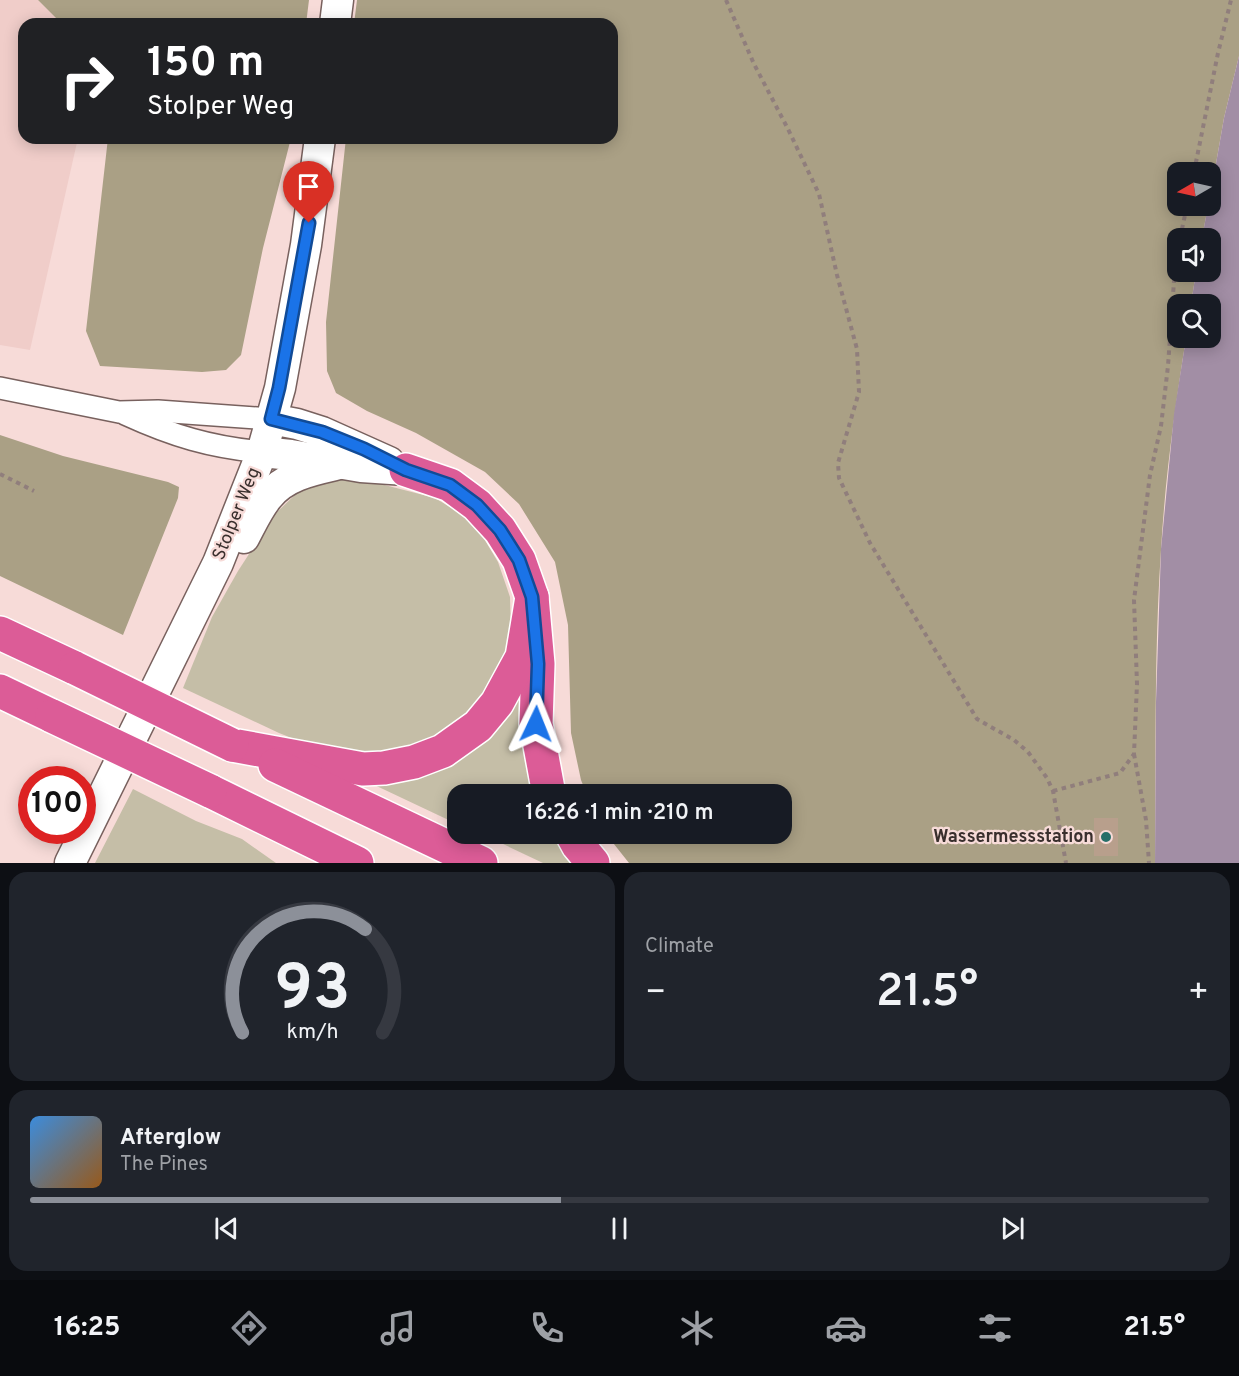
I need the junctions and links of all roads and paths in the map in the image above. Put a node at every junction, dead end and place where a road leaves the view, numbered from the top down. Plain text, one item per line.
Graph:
1 (338, 0) edge
2 (726, 0) edge
3 (1231, 0) edge
4 (336, 18) edge
5 (319, 144) edge
6 (1196, 162) edge
7 (1174, 282) edge
8 (0, 388) edge
9 (119, 412) junction
10 (271, 419) junction
11 (262, 452) junction
12 (340, 464) junction
13 (406, 470) junction
14 (0, 474) edge
15 (34, 491) dead end
16 (218, 563) junction
17 (532, 597) junction
18 (0, 633) edge
19 (0, 691) edge
20 (232, 745) junction
21 (1134, 754) junction
22 (547, 784) edge
23 (1053, 791) junction
24 (222, 797) junction
25 (577, 844) edge
26 (70, 863) edge
27 (302, 863) edge
28 (357, 863) edge
29 (481, 863) edge
30 (593, 863) edge
31 (1066, 863) edge
32 (1149, 863) edge

1 - 4 street
2 - 23 path
3 - 6 path
5 - 10 street, Stolper Weg
7 - 21 path
8 - 9 street
9 - 10 street
9 - 11 street
10 - 11 street, Stolper Weg
10 - 13 street
11 - 12 street
11 - 16 street, Stolper Weg
12 - 13 street
12 - 16 street
13 - 17 highway
14 - 15 path
16 - 26 street, Stolper Weg
17 - 20 highway
17 - 22 highway
18 - 20 highway, bridge
19 - 24 highway, bridge
20 - 29 highway
21 - 23 path
21 - 32 path
23 - 31 path
24 - 27 highway
24 - 28 highway
25 - 30 highway

